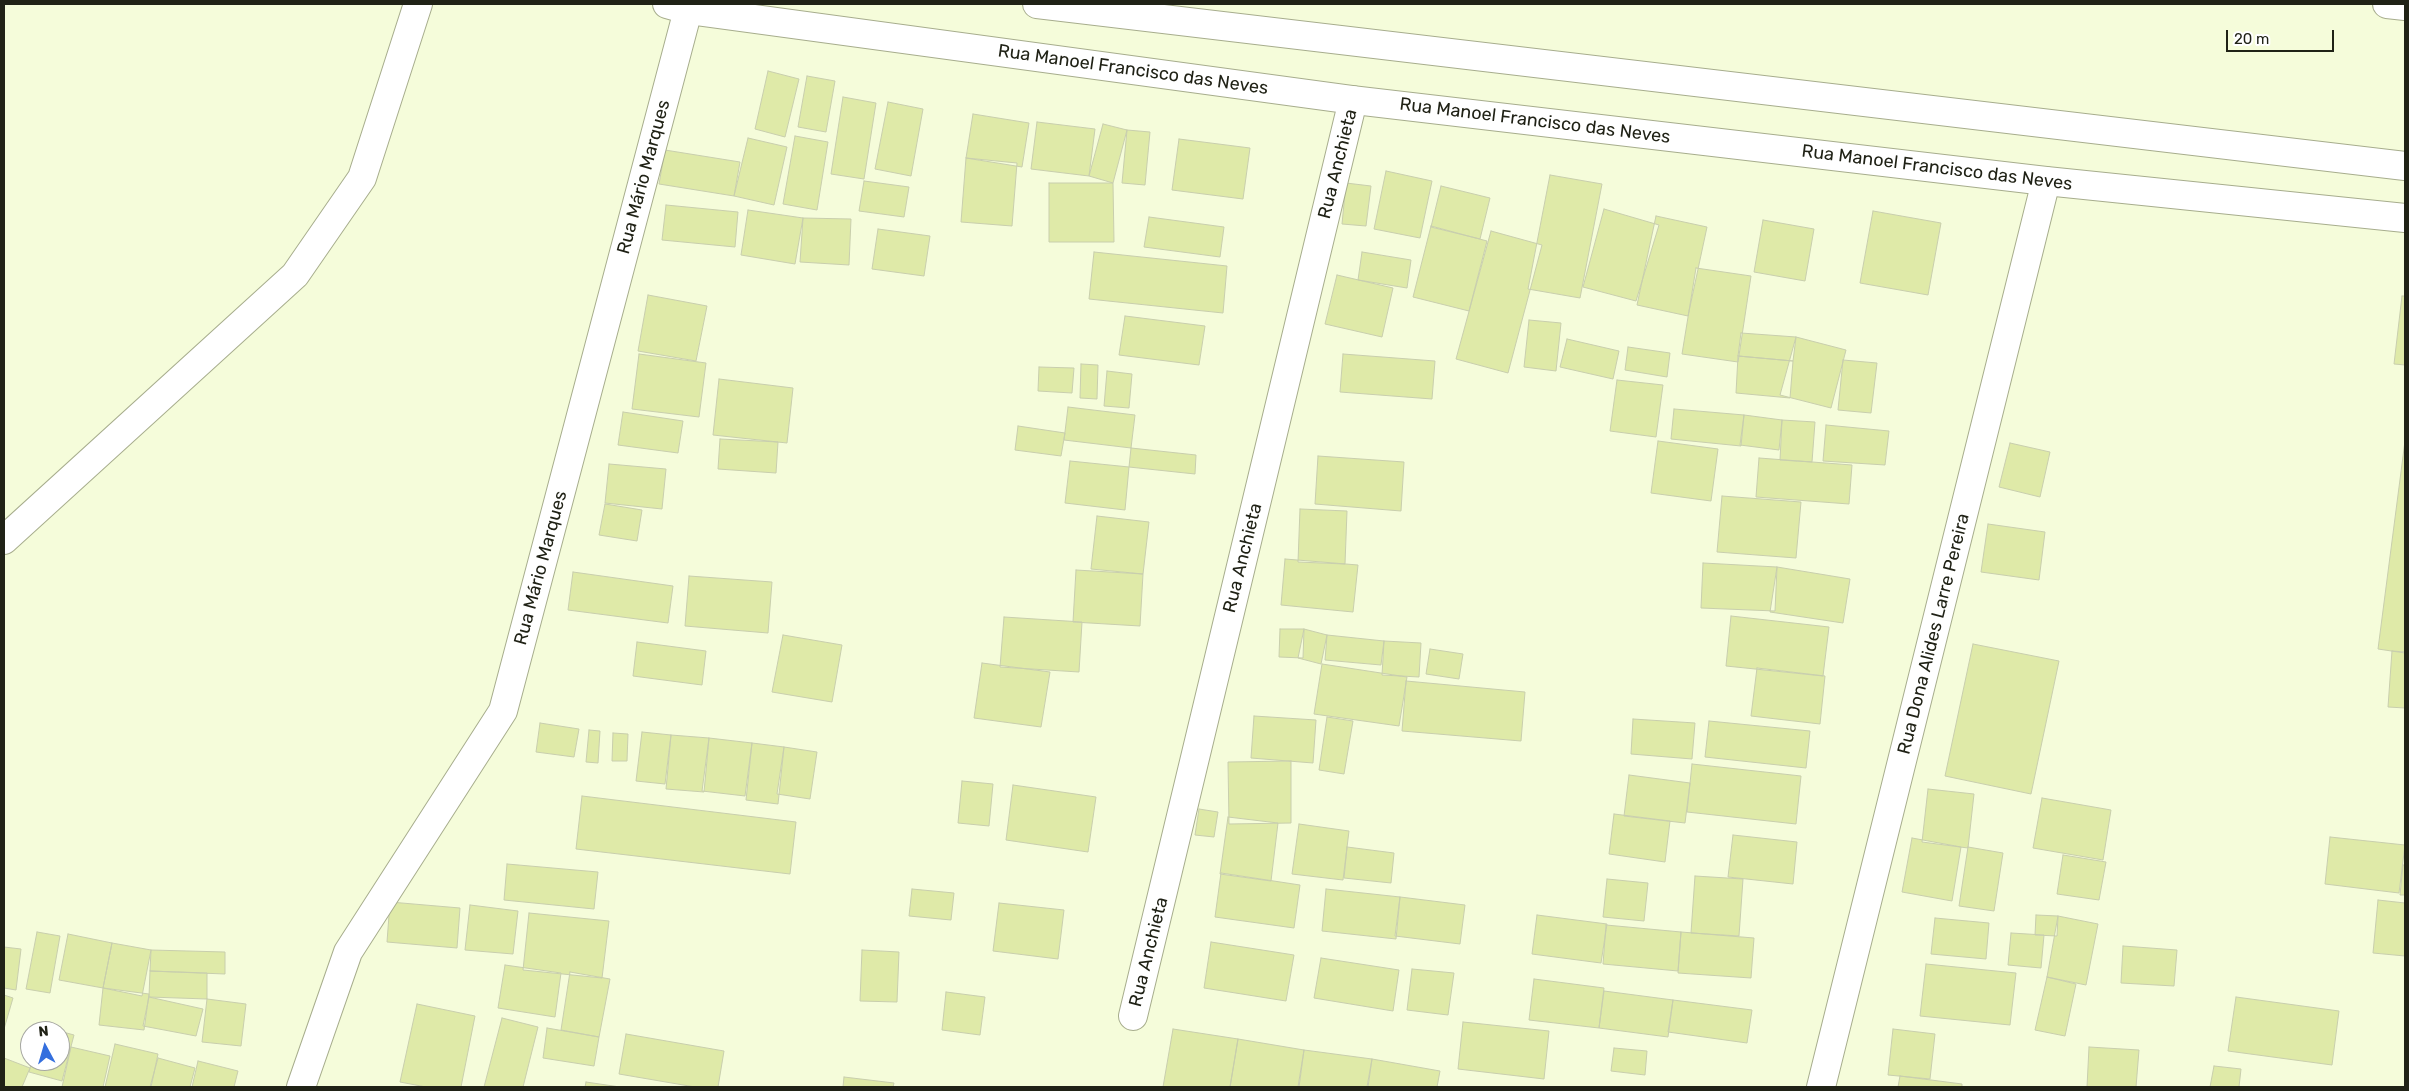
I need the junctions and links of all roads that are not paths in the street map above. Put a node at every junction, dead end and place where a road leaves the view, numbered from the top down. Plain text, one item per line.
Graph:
1 (418, 4) edge
2 (1037, 4) edge
3 (2387, 4) edge
4 (2405, 6) edge
5 (677, 7) edge
6 (1353, 100) junction
7 (2405, 166) edge
8 (2046, 181) junction
9 (2405, 218) edge
10 (4, 540) edge
11 (1133, 1016) dead end
12 (301, 1087) edge
13 (1821, 1087) edge

1 - 10 street
2 - 7 street
3 - 4 street
5 - 6 street, Rua Manoel Francisco das Neves
5 - 12 street, Rua Mário Marques
6 - 8 street, Rua Manoel Francisco das Neves
6 - 11 street, Rua Anchieta
8 - 9 street, Rua Manoel Francisco das Neves
8 - 13 street, Rua Dona Alides Larre Pereira

